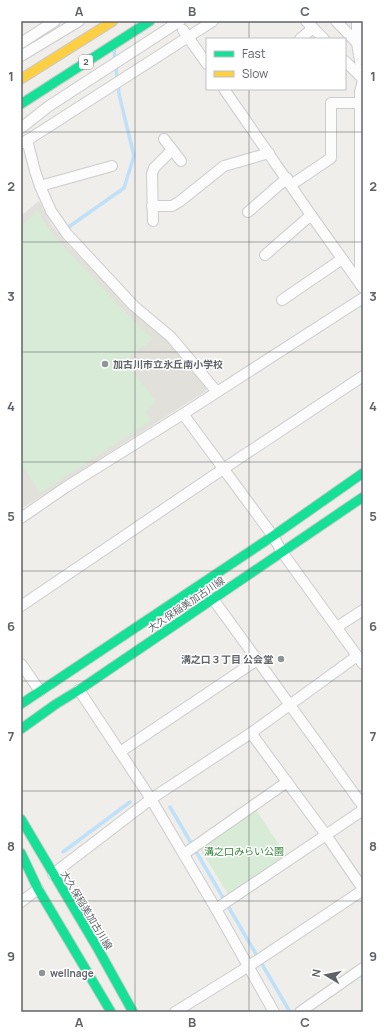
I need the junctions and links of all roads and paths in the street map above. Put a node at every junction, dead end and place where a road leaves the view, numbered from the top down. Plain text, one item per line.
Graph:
1 (56, 21) edge
2 (79, 21) edge
3 (113, 21) edge
4 (150, 21) edge
5 (213, 21) edge
6 (336, 21) edge
7 (357, 21) edge
8 (310, 24) edge
9 (184, 29) edge
10 (301, 38) edge
11 (323, 38) edge
12 (21, 43) edge
13 (360, 46) edge
14 (21, 56) edge
15 (206, 61) edge
16 (346, 62) edge
17 (21, 79) edge
18 (363, 79) edge
19 (225, 90) edge
20 (360, 103) junction
21 (21, 104) edge
22 (21, 128) edge
23 (164, 139) dead end
24 (24, 142) edge
25 (172, 150) junction
26 (269, 153) junction
27 (181, 161) dead end
28 (112, 166) dead end
29 (289, 182) junction
30 (40, 186) junction
31 (152, 206) junction
32 (248, 212) dead end
33 (311, 215) junction
34 (153, 221) dead end
35 (264, 255) dead end
36 (342, 259) junction
37 (362, 272) edge
38 (362, 286) edge
39 (363, 298) edge
40 (282, 300) dead end
41 (363, 376) edge
42 (217, 392) junction
43 (183, 414) junction
44 (223, 469) junction
45 (363, 473) edge
46 (363, 497) edge
47 (21, 518) edge
48 (273, 536) junction
49 (282, 552) junction
50 (213, 599) junction
51 (21, 606) edge
52 (363, 610) edge
53 (337, 626) junction
54 (257, 660) junction
55 (360, 660) edge
56 (21, 664) edge
57 (79, 690) junction
58 (40, 691) junction
59 (21, 704) edge
60 (290, 704) junction
61 (21, 729) edge
62 (251, 733) junction
63 (120, 752) junction
64 (287, 782) junction
65 (151, 799) junction
66 (363, 806) edge
67 (363, 810) edge
68 (21, 819) edge
69 (326, 835) junction
70 (21, 853) edge
71 (184, 854) junction
72 (53, 874) junction
73 (38, 888) junction
74 (363, 889) edge
75 (21, 902) edge
76 (216, 909) junction
77 (249, 966) junction
78 (363, 968) edge
79 (110, 1012) edge
80 (133, 1012) edge
81 (175, 1012) edge
82 (274, 1012) edge
83 (300, 1012) edge

1 - 12 street
2 - 14 street
3 - 17 main road, 2
4 - 21 main road, 2
5 - 9 street
6 - 13 street
7 - 13 street
8 - 10 street
8 - 11 street
9 - 15 street
9 - 22 street
9 - 24 street
13 - 18 street
16 - 18 street
18 - 20 street
19 - 26 street
20 - 29 street
20 - 37 street
23 - 25 street
24 - 30 street
25 - 27 street
25 - 31 street
26 - 29 street
26 - 31 street
28 - 30 street
29 - 32 street
29 - 33 street
30 - 42 street
31 - 34 street
33 - 35 street
33 - 36 street
36 - 38 street
36 - 40 street
37 - 38 street
39 - 42 street
41 - 44 street
42 - 43 street
43 - 44 street
43 - 47 street
44 - 48 street
44 - 51 street
45 - 48 main road, 大久保稲美加古川線
46 - 49 main road, 大久保稲美加古川線
48 - 49 street
48 - 58 main road, 大久保稲美加古川線
49 - 50 main road, 大久保稲美加古川線
49 - 53 street
50 - 54 street
50 - 57 main road, 大久保稲美加古川線
52 - 53 street
53 - 55 street
54 - 60 street
54 - 63 street
55 - 60 street
56 - 58 street
57 - 61 main road, 大久保稲美加古川線
57 - 63 street
58 - 59 main road, 大久保稲美加古川線
60 - 62 street
60 - 66 street
62 - 64 street
62 - 65 street
63 - 65 street
64 - 69 street
64 - 71 street
65 - 71 street
65 - 72 street
67 - 69 street
68 - 72 main road, 大久保稲美加古川線
69 - 74 street
69 - 76 street
70 - 73 main road
71 - 76 street
72 - 80 main road, 大久保稲美加古川線
73 - 75 street
73 - 79 main road
74 - 77 street
76 - 77 street
77 - 81 street
77 - 82 street
78 - 83 street

